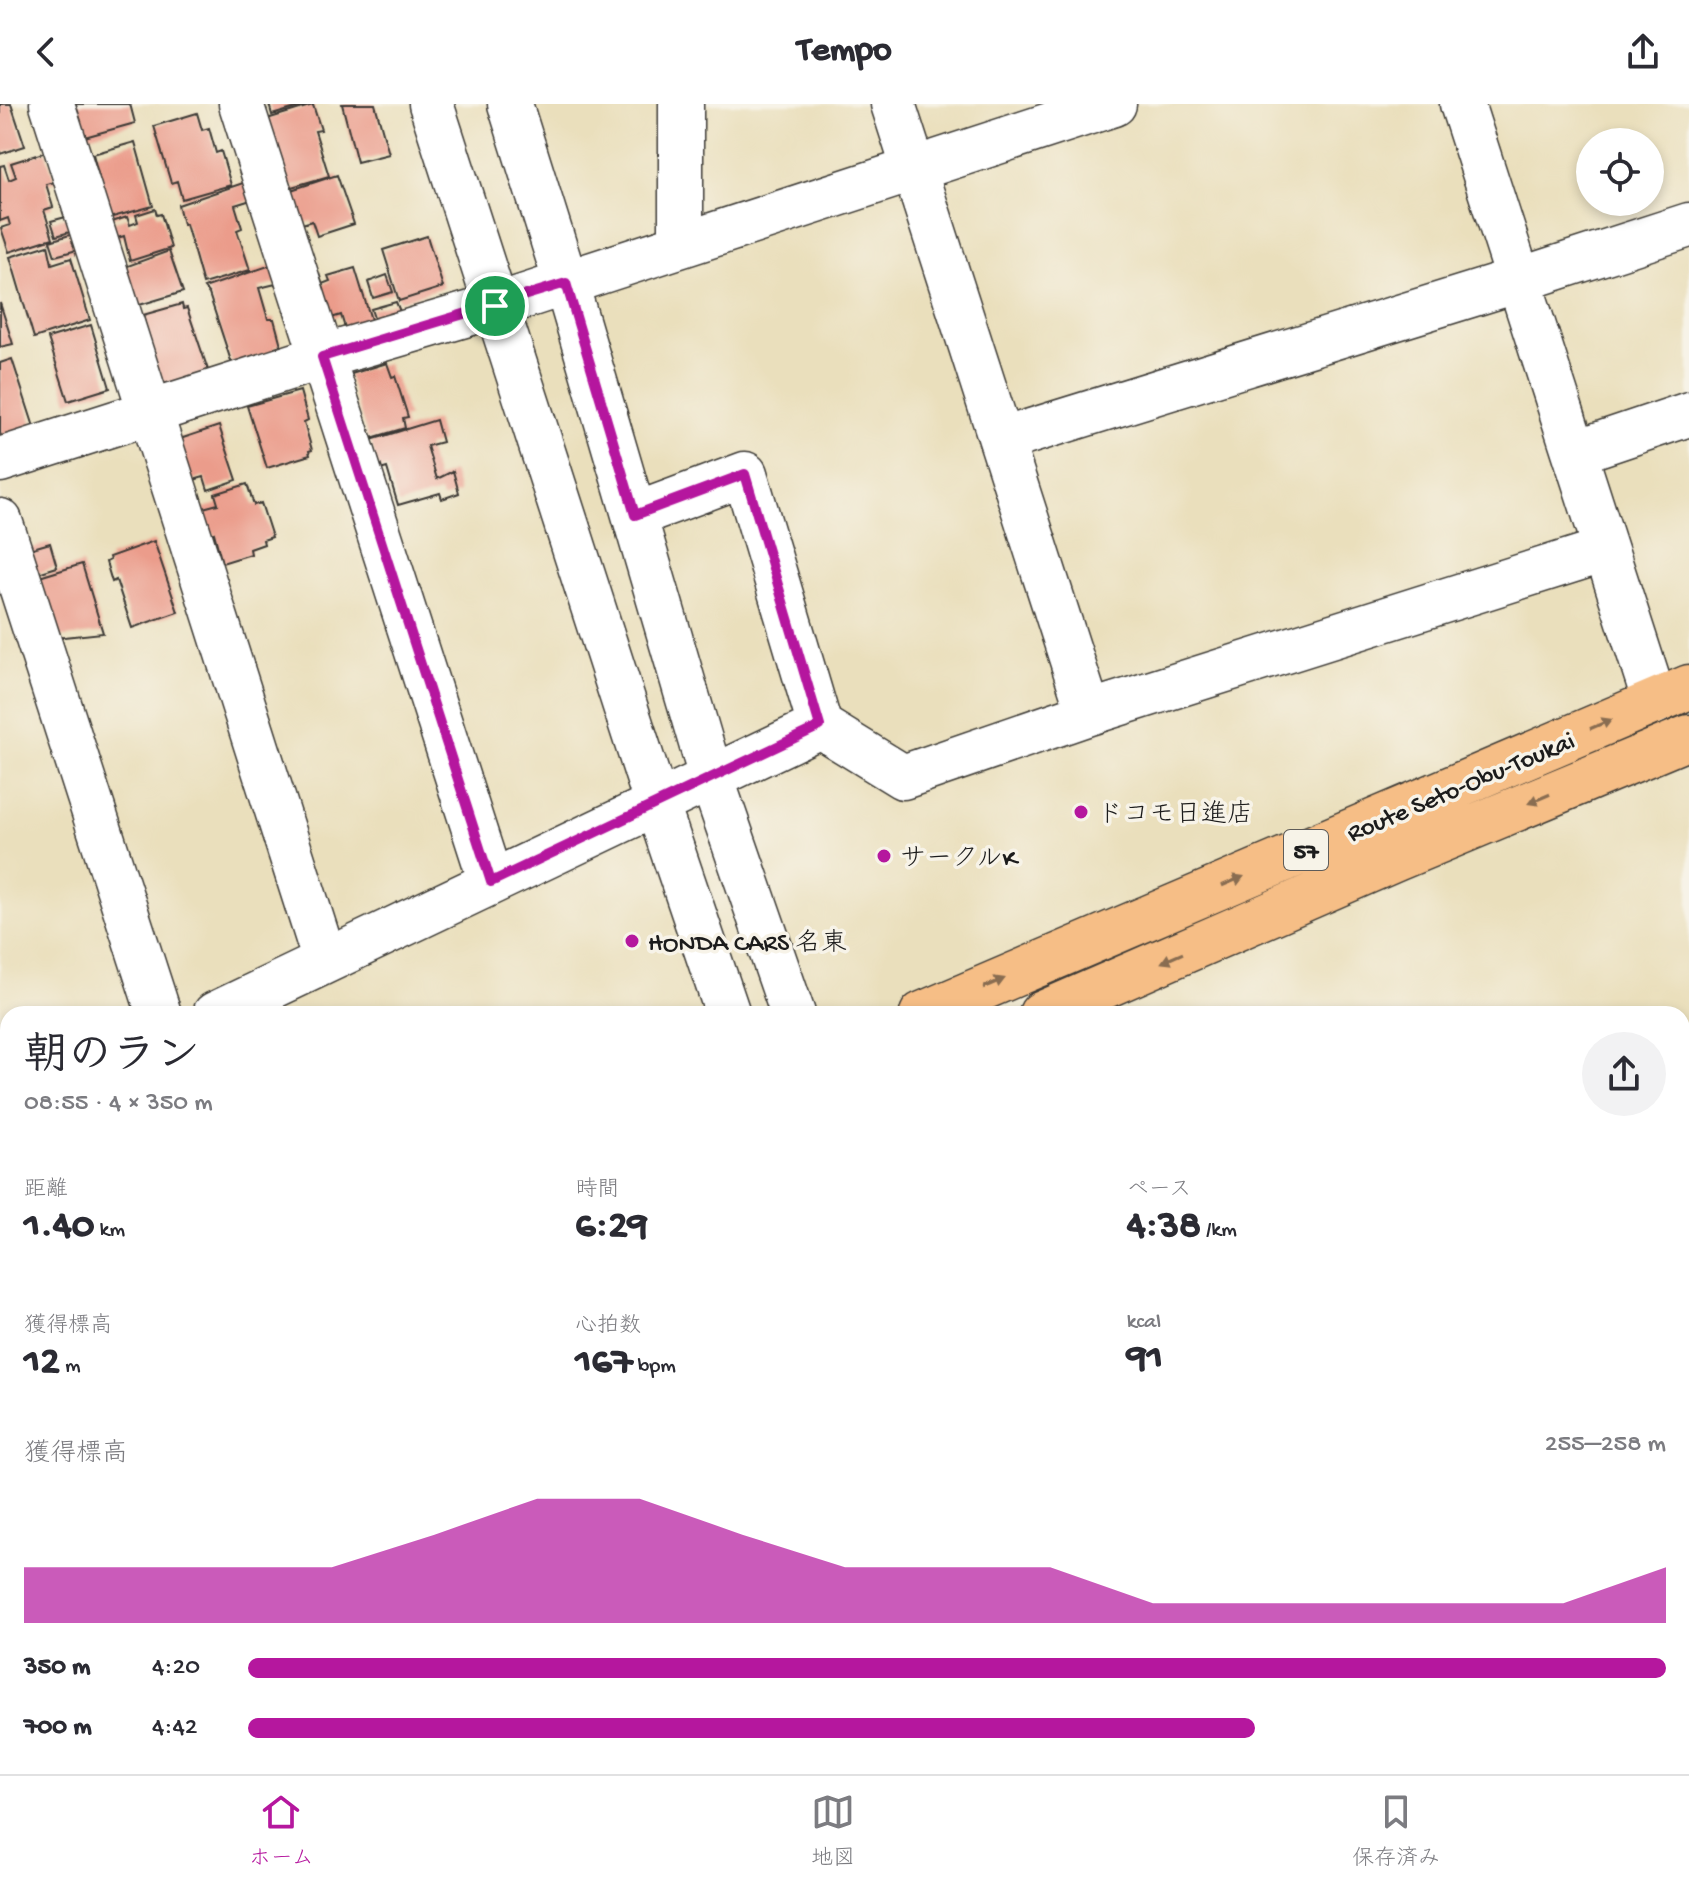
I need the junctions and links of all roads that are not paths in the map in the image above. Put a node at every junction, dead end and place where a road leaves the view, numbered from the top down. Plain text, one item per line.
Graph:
1 (52, 104) edge
2 (241, 104) edge
3 (431, 104) edge
4 (510, 104) edge
5 (681, 104) edge
6 (893, 104) edge
7 (1114, 104) edge
8 (1462, 104) edge
9 (913, 168) junction
10 (1689, 225) edge
11 (681, 245) junction
12 (1519, 280) junction
13 (566, 283) junction
14 (495, 306) junction
15 (322, 357) junction
16 (150, 413) junction
17 (1689, 414) edge
18 (1002, 440) junction
19 (1576, 452) junction
20 (0, 460) edge
21 (635, 515) junction
22 (0, 521) edge
23 (1605, 550) junction
24 (1672, 694) edge
25 (1089, 713) junction
26 (820, 726) junction
27 (1689, 737) edge
28 (711, 777) junction
29 (656, 802) junction
30 (491, 882) junction
31 (325, 961) junction
32 (156, 1006) edge
33 (232, 1006) edge
34 (725, 1006) edge
35 (790, 1006) edge
36 (941, 1006) edge
37 (1059, 1006) edge

1 - 16 street
2 - 15 street
3 - 14 street
4 - 13 street
5 - 11 street
6 - 9 street
7 - 9 street
8 - 12 street
9 - 11 street
9 - 18 street
10 - 12 street
11 - 13 street
12 - 18 street
12 - 19 street
13 - 14 street
13 - 21 street
14 - 15 street
14 - 29 street
15 - 16 street
15 - 30 street
16 - 20 street
16 - 31 street
17 - 19 street
18 - 25 street
19 - 23 street
21 - 26 street
21 - 28 street
22 - 32 street
23 - 24 street
23 - 25 street
36 -> 24 main road, Route Seto-Obu-Toukai / 57
25 - 26 street
26 - 28 street
27 -> 37 main road, Route Seto-Obu-Toukai / 57
28 - 29 street
28 - 35 street
29 - 30 street
29 - 34 street
30 - 31 street
31 - 33 street

